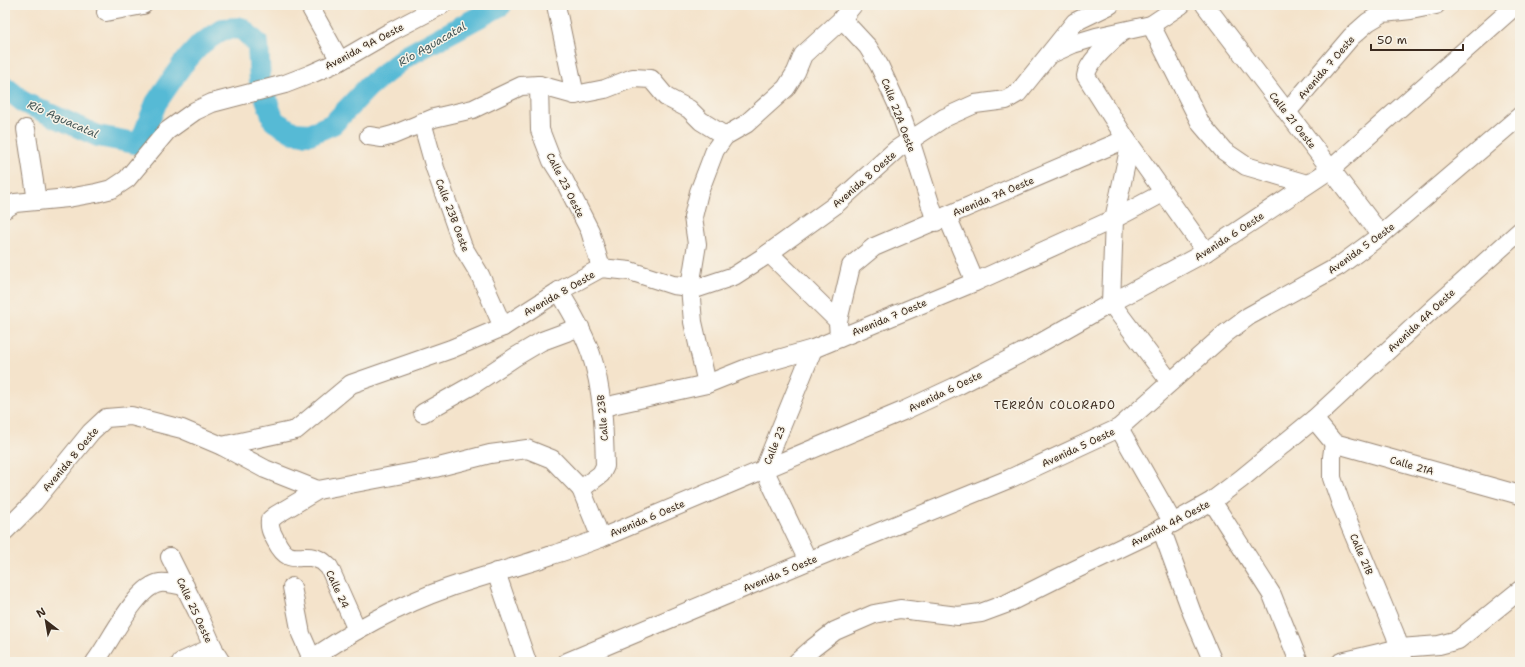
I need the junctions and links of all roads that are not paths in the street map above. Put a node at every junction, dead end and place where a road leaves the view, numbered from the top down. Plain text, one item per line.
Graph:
1 (143, 5) edge
2 (308, 5) edge
3 (442, 5) edge
4 (556, 5) edge
5 (1110, 5) edge
6 (1181, 5) edge
7 (1205, 5) edge
8 (1436, 5) edge
9 (1516, 5) edge
10 (106, 12) dead end
11 (847, 12) edge
12 (1151, 25) junction
13 (1122, 32) junction
14 (1048, 55) junction
15 (340, 61) junction
16 (539, 85) junction
17 (575, 95) junction
18 (1287, 112) junction
19 (1520, 116) edge
20 (422, 122) junction
21 (26, 129) dead end
22 (369, 136) dead end
23 (725, 136) junction
24 (910, 140) junction
25 (1128, 142) junction
26 (1331, 169) junction
27 (1307, 184) junction
28 (1163, 193) junction
29 (37, 201) junction
30 (5, 210) edge
31 (941, 219) junction
32 (1114, 219) junction
33 (1520, 231) edge
34 (1381, 235) junction
35 (1206, 252) junction
36 (769, 253) junction
37 (602, 268) junction
38 (975, 282) junction
39 (690, 287) junction
40 (559, 291) junction
41 (1111, 303) junction
42 (503, 327) junction
43 (580, 327) junction
44 (839, 330) junction
45 (813, 349) junction
46 (1170, 382) junction
47 (707, 384) junction
48 (603, 407) junction
49 (423, 413) dead end
50 (1314, 419) junction
51 (1119, 428) junction
52 (1334, 443) junction
53 (222, 446) junction
54 (764, 469) junction
55 (581, 489) junction
56 (318, 490) junction
57 (1520, 496) edge
58 (1212, 500) junction
59 (1167, 526) junction
60 (7, 532) edge
61 (601, 538) junction
62 (170, 557) dead end
63 (808, 561) junction
64 (496, 572) junction
65 (185, 586) junction
66 (292, 587) dead end
67 (1520, 590) edge
68 (357, 630) junction
69 (217, 654) edge
70 (1402, 655) edge
71 (310, 661) edge
72 (95, 662) edge
73 (181, 662) edge
74 (527, 662) edge
75 (567, 662) edge
76 (797, 662) edge
77 (1213, 662) edge
78 (1299, 662) edge
79 (1341, 662) edge

1 - 10 street
2 - 15 street
3 - 15 street, Avenida 9A Oeste
4 - 17 street
5 - 14 street
6 - 12 street, Avenida 8 Oeste
7 - 18 street, Calle 21 Oeste
8 - 18 street, Avenida 7 Oeste
9 - 26 street, Avenida 6 Oeste
11 - 23 street
11 - 24 street, Calle 22A Oeste
12 - 13 street, Avenida 8 Oeste
12 - 27 street
13 - 14 street, Avenida 8 Oeste
13 - 25 street
14 - 24 street, Avenida 8 Oeste
15 - 29 street, Avenida 9A Oeste
16 - 17 street
16 - 20 street
16 - 37 street, Calle 23 Oeste
17 - 23 street
18 - 26 street, Calle 21 Oeste
19 - 34 street, Avenida 5 Oeste
20 - 22 street
20 - 42 street, Calle 23B Oeste
21 - 29 street
23 - 39 street
24 - 31 street, Calle 22A Oeste
24 - 36 street, Avenida 8 Oeste
25 - 28 street
25 - 31 street, Avenida 7A Oeste
25 - 32 street
26 - 27 street, Avenida 6 Oeste
26 - 34 street, Calle 21 Oeste
27 - 35 street, Avenida 6 Oeste
28 - 32 street, Avenida 7 Oeste
28 - 35 street
29 - 30 street, Avenida 9A Oeste
31 - 38 street, Calle 22A Oeste
31 - 44 street, Avenida 7A Oeste
32 - 38 street, Avenida 7 Oeste
32 - 41 street
33 - 50 street, Avenida 4A Oeste
34 - 46 street, Avenida 5 Oeste
35 - 41 street, Avenida 6 Oeste
36 - 39 street, Avenida 8 Oeste
36 - 44 street
37 - 39 street, Avenida 8 Oeste
37 - 40 street, Avenida 8 Oeste
38 - 44 street, Avenida 7 Oeste
39 - 47 street
40 - 42 street, Avenida 8 Oeste
40 - 43 street, Calle 23B
41 - 46 street
41 - 54 street, Avenida 6 Oeste
42 - 53 street, Avenida 8 Oeste
43 - 48 street, Calle 23B
43 - 49 street
44 - 45 street, Avenida 7 Oeste
45 - 47 street, Avenida 7 Oeste
45 - 54 street, Calle 23
46 - 51 street, Avenida 5 Oeste
47 - 48 street, Avenida 7 Oeste
48 - 55 street, Calle 23B
50 - 52 street
50 - 58 street, Avenida 4A Oeste
51 - 59 street
51 - 63 street, Avenida 5 Oeste
52 - 57 street, Calle 21A
52 - 70 street, Calle 21B
53 - 56 street
53 - 60 street, Avenida 8 Oeste
54 - 61 street, Avenida 6 Oeste
54 - 63 street, Calle 23
55 - 56 street
55 - 61 street
56 - 68 street, Calle 24
58 - 59 street, Avenida 4A Oeste
58 - 78 street
59 - 76 street, Avenida 4A Oeste
59 - 77 street
61 - 64 street, Avenida 6 Oeste
62 - 65 street, Calle 25 Oeste
63 - 75 street, Avenida 5 Oeste
64 - 68 street, Avenida 6 Oeste
64 - 74 street
65 - 69 street, Calle 25 Oeste
65 - 72 street
66 - 71 street
67 - 70 street
68 - 71 street, Avenida 6 Oeste
69 - 73 street
70 - 79 street

